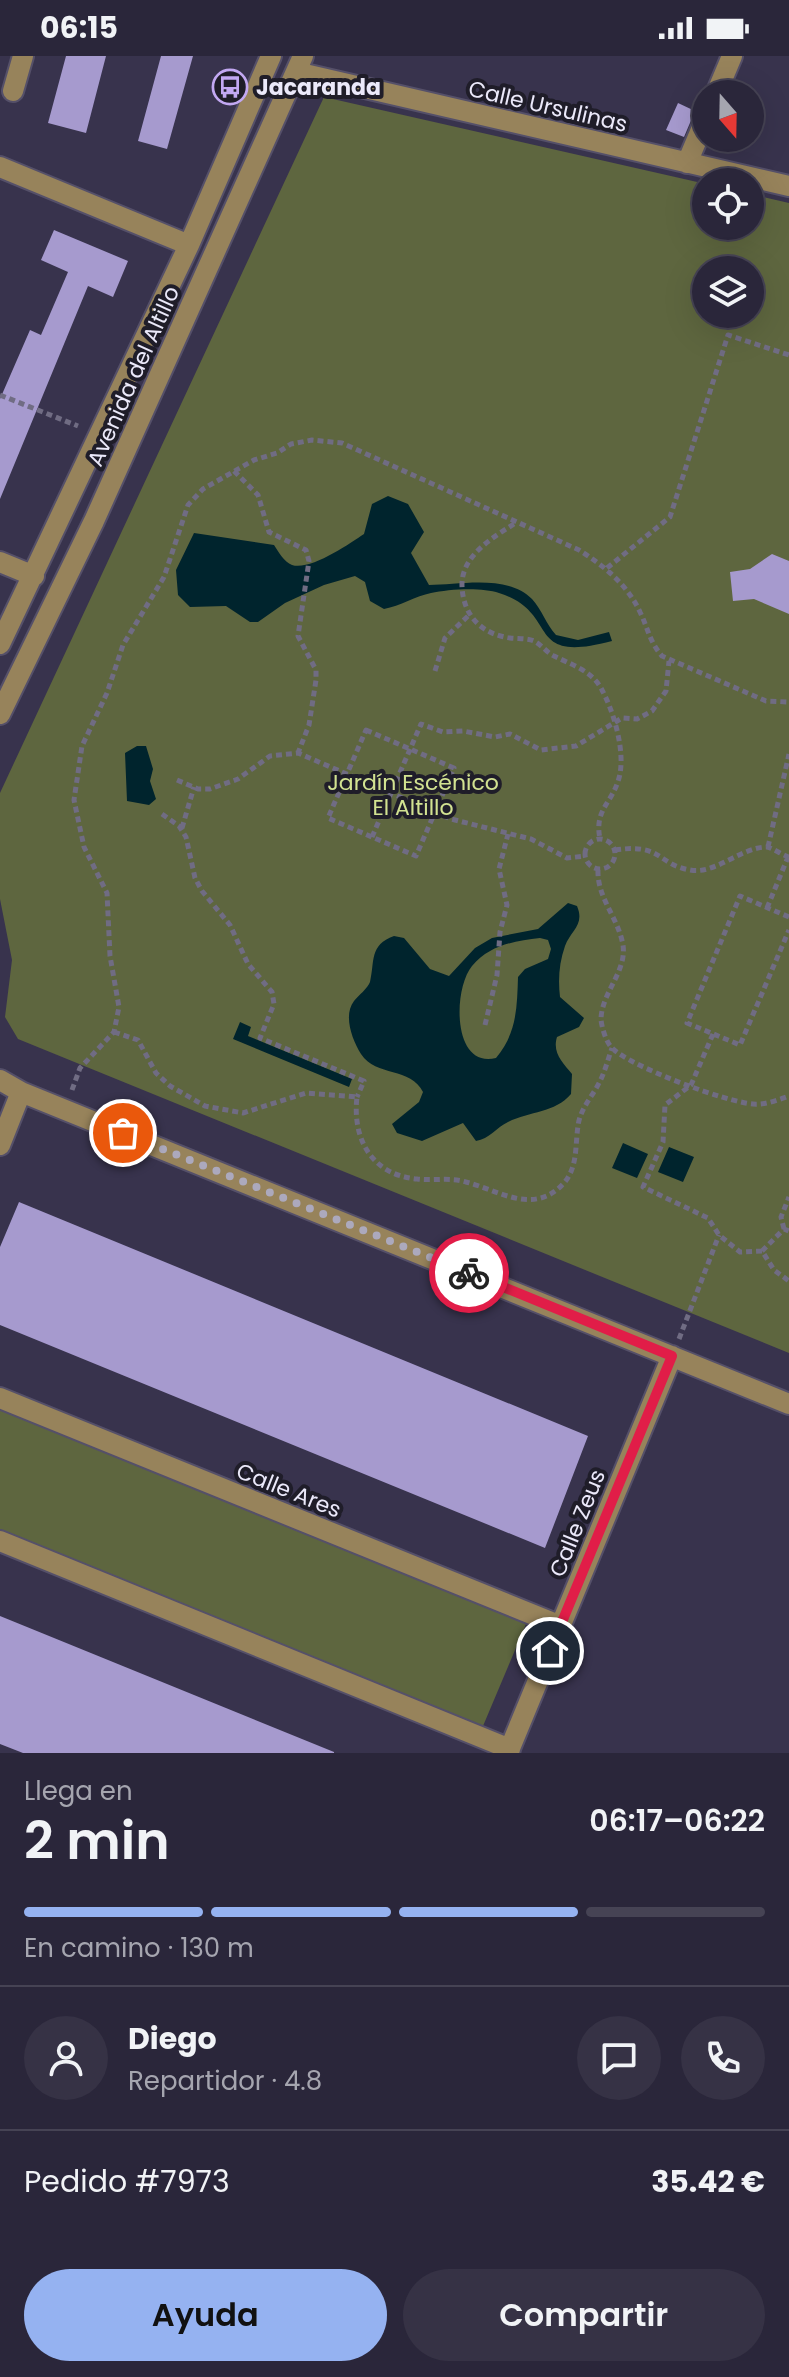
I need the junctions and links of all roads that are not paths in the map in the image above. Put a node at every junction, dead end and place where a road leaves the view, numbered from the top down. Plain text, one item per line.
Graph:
1 (23, 56) edge
2 (271, 56) edge
3 (732, 56) edge
4 (300, 64) edge
5 (722, 80) edge
6 (13, 91) dead end
7 (692, 151) edge
8 (687, 163) junction
9 (0, 167) edge
10 (789, 186) edge
11 (189, 245) junction
12 (0, 562) edge
13 (34, 576) junction
14 (0, 644) edge
15 (0, 714) edge
16 (0, 1080) edge
17 (21, 1092) junction
18 (0, 1145) edge
19 (672, 1356) junction
20 (0, 1398) edge
21 (789, 1404) edge
22 (0, 1541) edge
23 (561, 1626) junction
24 (509, 1751) edge

1 - 6 street
2 - 11 street, Avenida del Altillo
3 - 5 street
4 - 8 street, Calle Ursulinas
4 - 15 street, Avenida del Altillo
7 - 8 street
8 - 10 street, Calle Ursulinas
9 - 11 street
11 - 13 street, Avenida del Altillo
12 - 13 street
13 - 14 street, Avenida del Altillo
16 - 17 street
17 - 18 street
17 - 19 street
19 - 21 street
19 - 23 street, Calle Zeus
20 - 23 street, Calle Ares
22 - 24 street
23 - 24 street, Calle Zeus

